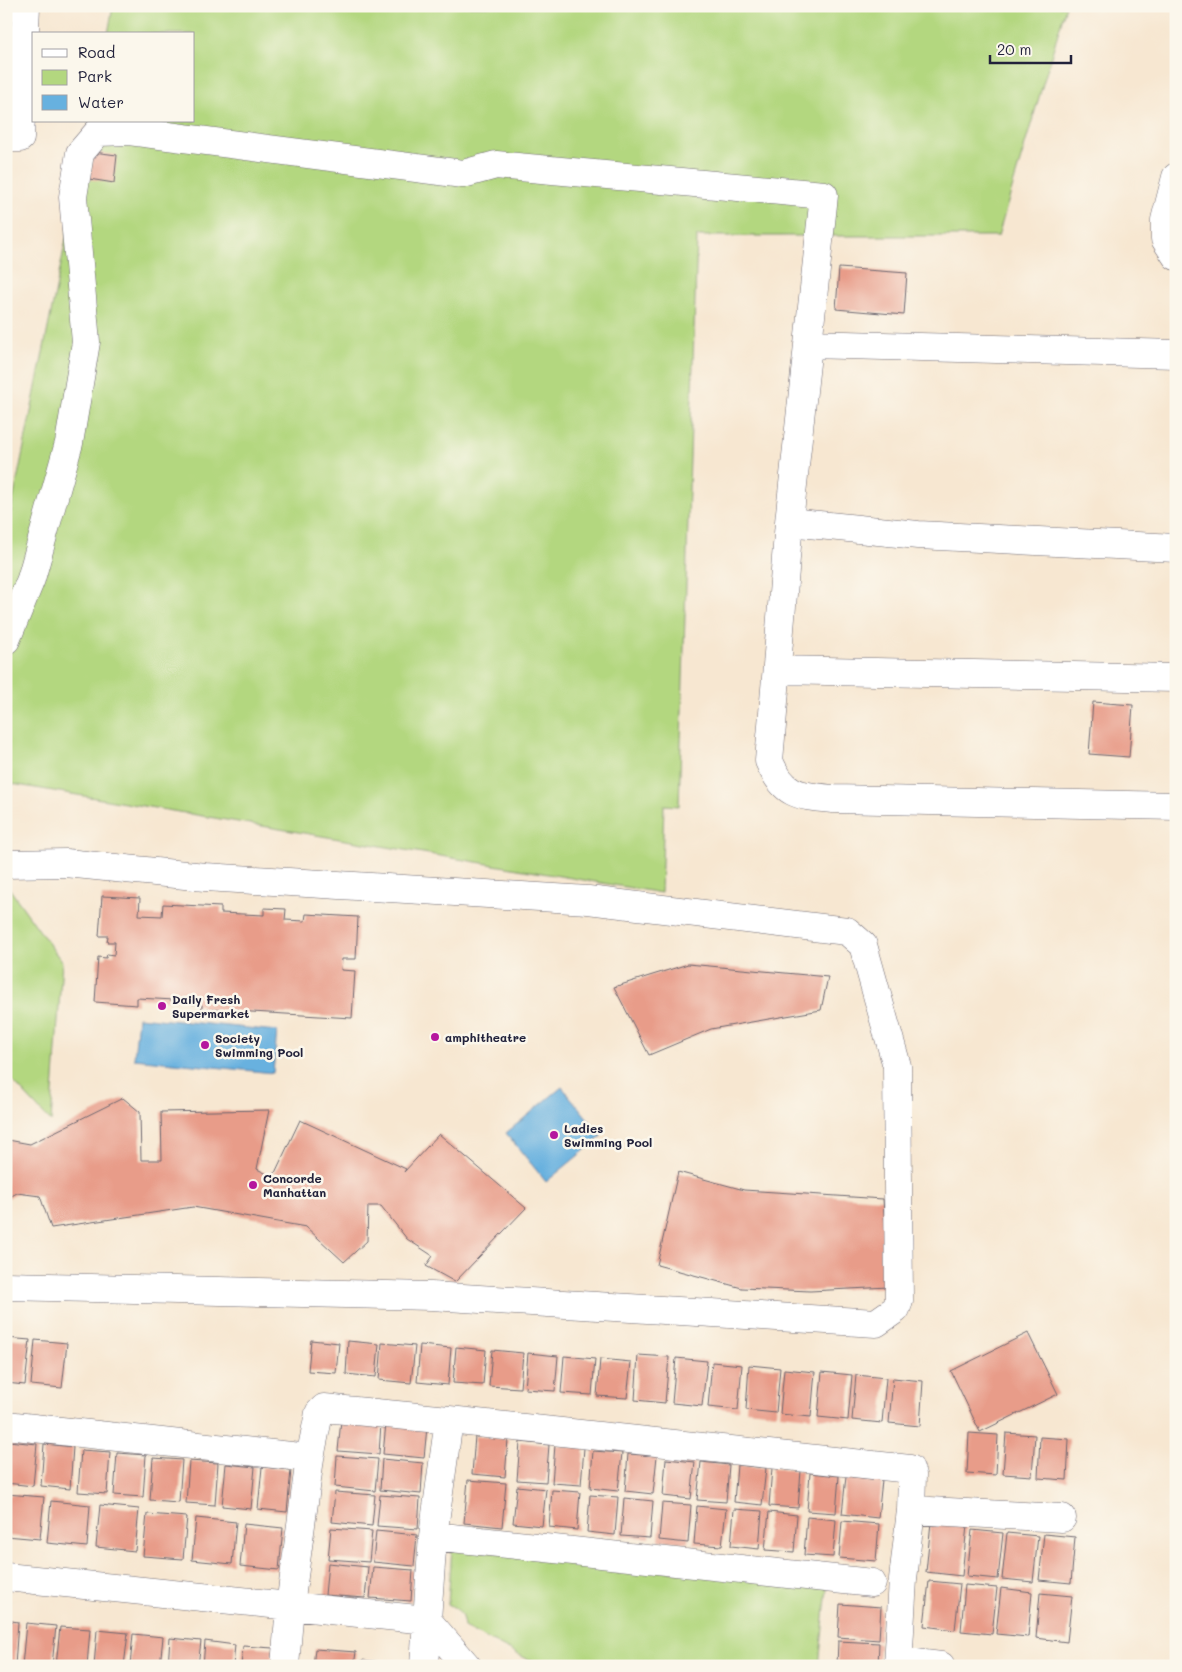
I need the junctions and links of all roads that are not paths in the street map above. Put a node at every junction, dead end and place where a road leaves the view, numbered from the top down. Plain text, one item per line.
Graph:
1 (26, 6) edge
2 (6, 138) edge
3 (1176, 177) edge
4 (1176, 256) edge
5 (808, 344) junction
6 (1176, 354) edge
7 (789, 522) junction
8 (1176, 548) edge
9 (6, 640) edge
10 (777, 670) junction
11 (1176, 678) edge
12 (1176, 806) edge
13 (6, 864) edge
14 (6, 1286) edge
15 (449, 1420) junction
16 (6, 1425) edge
17 (310, 1458) junction
18 (911, 1510) junction
19 (1062, 1518) dead end
20 (433, 1536) junction
21 (6, 1577) edge
22 (872, 1583) dead end
23 (290, 1606) junction
24 (427, 1620) junction
25 (899, 1663) edge
26 (285, 1666) edge
27 (424, 1666) edge
28 (467, 1666) edge
29 (941, 1666) edge

1 - 2 street
3 - 4 street
5 - 6 street
5 - 7 street
5 - 9 street
7 - 8 street
7 - 10 street
10 - 11 street
10 - 12 street
13 - 14 street
15 - 17 street
15 - 18 street
15 - 20 street
16 - 17 street
17 - 23 street
18 - 19 street
18 - 25 street
20 - 22 street
20 - 24 street
21 - 23 street
23 - 24 street
23 - 26 street
24 - 27 street
24 - 28 street
25 - 29 street

